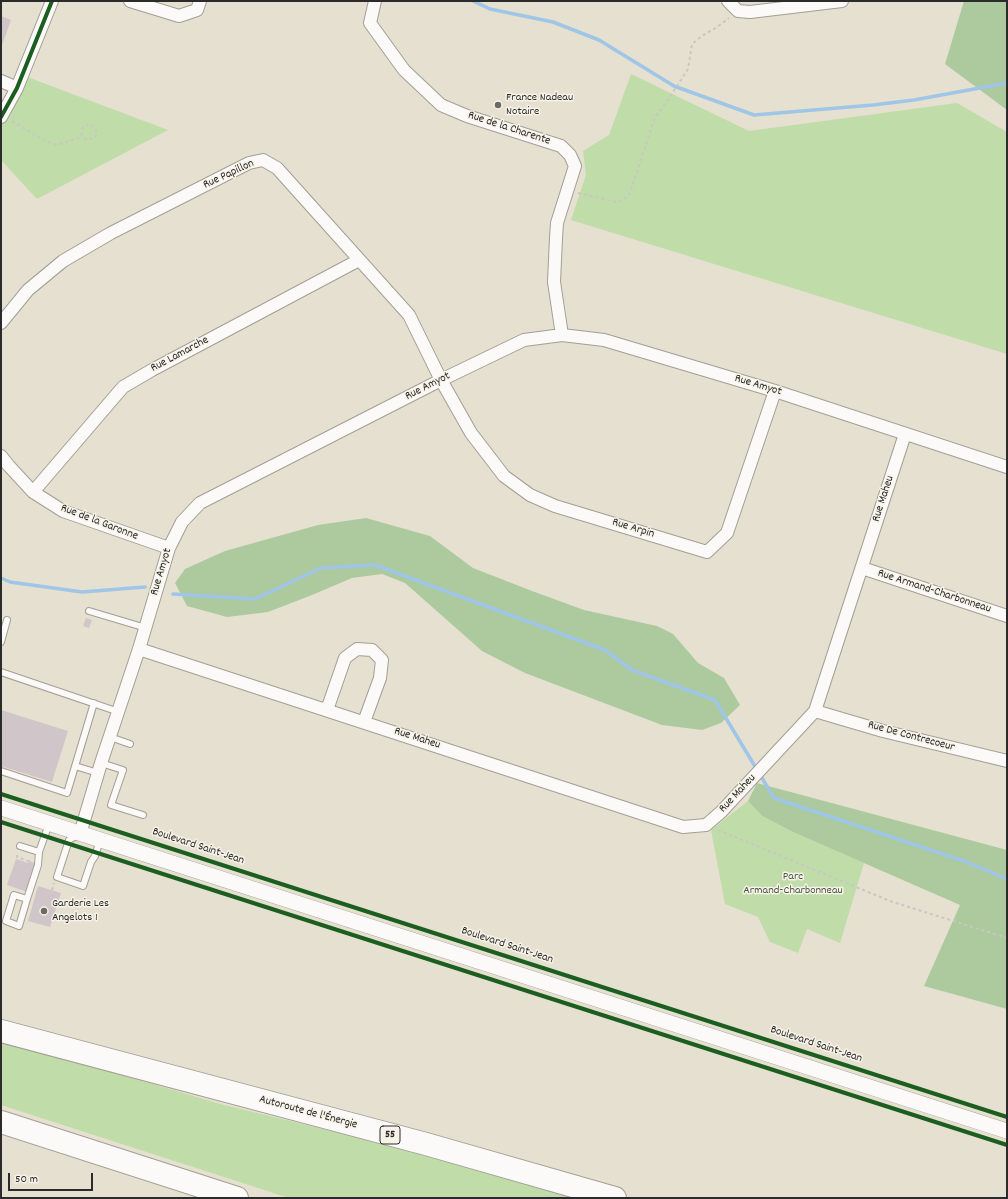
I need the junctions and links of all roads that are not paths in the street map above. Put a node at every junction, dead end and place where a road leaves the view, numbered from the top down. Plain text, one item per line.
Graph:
1 (52, 1) edge
2 (130, 1) edge
3 (200, 1) edge
4 (375, 1) edge
5 (728, 1) edge
6 (842, 1) edge
7 (1, 81) edge
8 (17, 88) junction
9 (2, 116) edge
10 (359, 260) junction
11 (1, 323) edge
12 (562, 335) junction
13 (442, 380) junction
14 (775, 391) junction
15 (905, 434) junction
16 (1, 456) edge
17 (1007, 467) edge
18 (33, 492) junction
19 (168, 548) junction
20 (862, 568) junction
21 (89, 611) dead end
22 (1007, 616) edge
23 (7, 620) dead end
24 (146, 628) junction
25 (1, 642) edge
26 (140, 649) junction
27 (1, 672) edge
28 (94, 703) junction
29 (327, 710) junction
30 (815, 710) junction
31 (119, 712) junction
32 (364, 722) junction
33 (110, 737) junction
34 (130, 744) dead end
35 (1007, 761) edge
36 (75, 766) junction
37 (100, 768) junction
38 (1, 771) edge
39 (1, 808) edge
40 (143, 815) dead end
41 (49, 824) junction
42 (80, 834) junction
43 (100, 840) junction
44 (20, 846) dead end
45 (39, 852) junction
46 (27, 899) junction
47 (1, 1031) edge
48 (1, 1122) edge
49 (1007, 1131) edge
50 (1, 1132) edge
51 (56, 1140) junction
52 (237, 1198) edge
53 (615, 1198) edge

1 - 8 street
2 - 3 street
4 - 12 street, Rue de la Charente
5 - 6 street
7 - 8 street
8 - 9 street
10 - 11 street, Rue Papillon
10 - 13 street, Rue Papillon
10 - 18 street, Rue Lamarche
12 - 13 street, Rue Amyot
12 - 14 street, Rue Amyot
13 - 14 street, Rue Arpin
13 - 19 street, Rue Amyot
14 - 15 street, Rue Amyot
15 - 17 street, Rue Amyot
15 - 20 street, Rue Maheu
16 - 18 street, Rue de la Garonne
18 - 19 street, Rue de la Garonne
19 - 24 street, Rue Amyot
20 - 22 street, Rue Armand-Charbonneau
20 - 30 street, Rue Maheu
21 - 24 lane
23 - 25 lane
24 - 26 street, Rue Amyot
26 - 29 street, Rue Maheu
26 - 31 street, Rue Amyot
27 - 28 lane
28 - 31 lane
28 - 36 lane
29 - 32 street, Rue Maheu
29 - 32 street
30 - 32 street, Rue Maheu
30 - 35 street, Rue De Contrecoeur
31 - 33 street, Rue Amyot
33 - 34 lane
33 - 37 street, Rue Amyot
36 - 37 lane
36 - 38 lane
37 - 40 lane
37 - 42 street, Rue Amyot
39 - 41 street, Boulevard Saint-Jean
41 - 42 street, Boulevard Saint-Jean
41 - 45 lane
42 - 43 street, Boulevard Saint-Jean
42 - 43 lane
43 - 49 street, Boulevard Saint-Jean
44 - 45 lane
45 - 46 lane
46 - 46 lane
47 - 53 highway, Autoroute de l'Énergie / 55
48 - 51 highway
50 - 51 highway
51 - 52 highway

